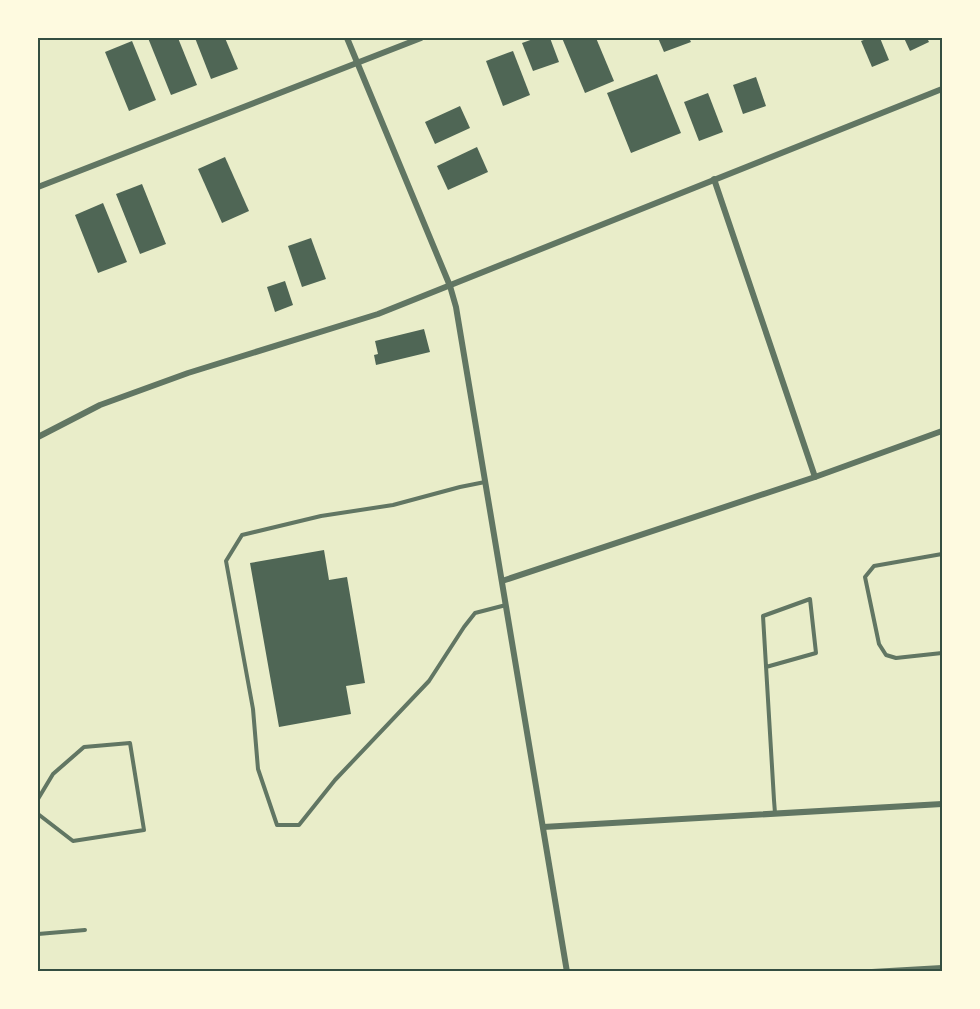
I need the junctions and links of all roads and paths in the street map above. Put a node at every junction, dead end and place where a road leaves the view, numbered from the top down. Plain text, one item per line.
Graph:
1 (346, 38) edge
2 (421, 38) edge
3 (357, 63) junction
4 (942, 89) edge
5 (714, 179) junction
6 (38, 187) edge
7 (450, 286) junction
8 (942, 431) edge
9 (38, 437) edge
10 (815, 477) junction
11 (485, 482) junction
12 (942, 554) edge
13 (502, 581) junction
14 (506, 606) junction
15 (942, 652) edge
16 (766, 667) junction
17 (38, 799) edge
18 (942, 804) edge
19 (775, 813) junction
20 (38, 814) edge
21 (543, 827) junction
22 (85, 930) dead end
23 (38, 934) edge
24 (942, 968) edge
25 (890, 971) edge
26 (567, 972) edge
27 (872, 972) edge

1 - 3 street
2 - 3 street
3 - 6 street
3 - 7 street
4 - 5 street
5 - 7 street
5 - 10 street
7 - 9 street
7 - 11 street
8 - 10 street
10 - 13 street
11 - 13 street
11 - 14 lane
12 - 15 lane
13 - 14 street
14 - 21 street
16 - 16 lane
16 - 19 lane
17 - 20 lane
18 - 19 street
19 - 21 street
21 - 26 street
22 - 23 lane
24 - 25 street
25 - 27 street

